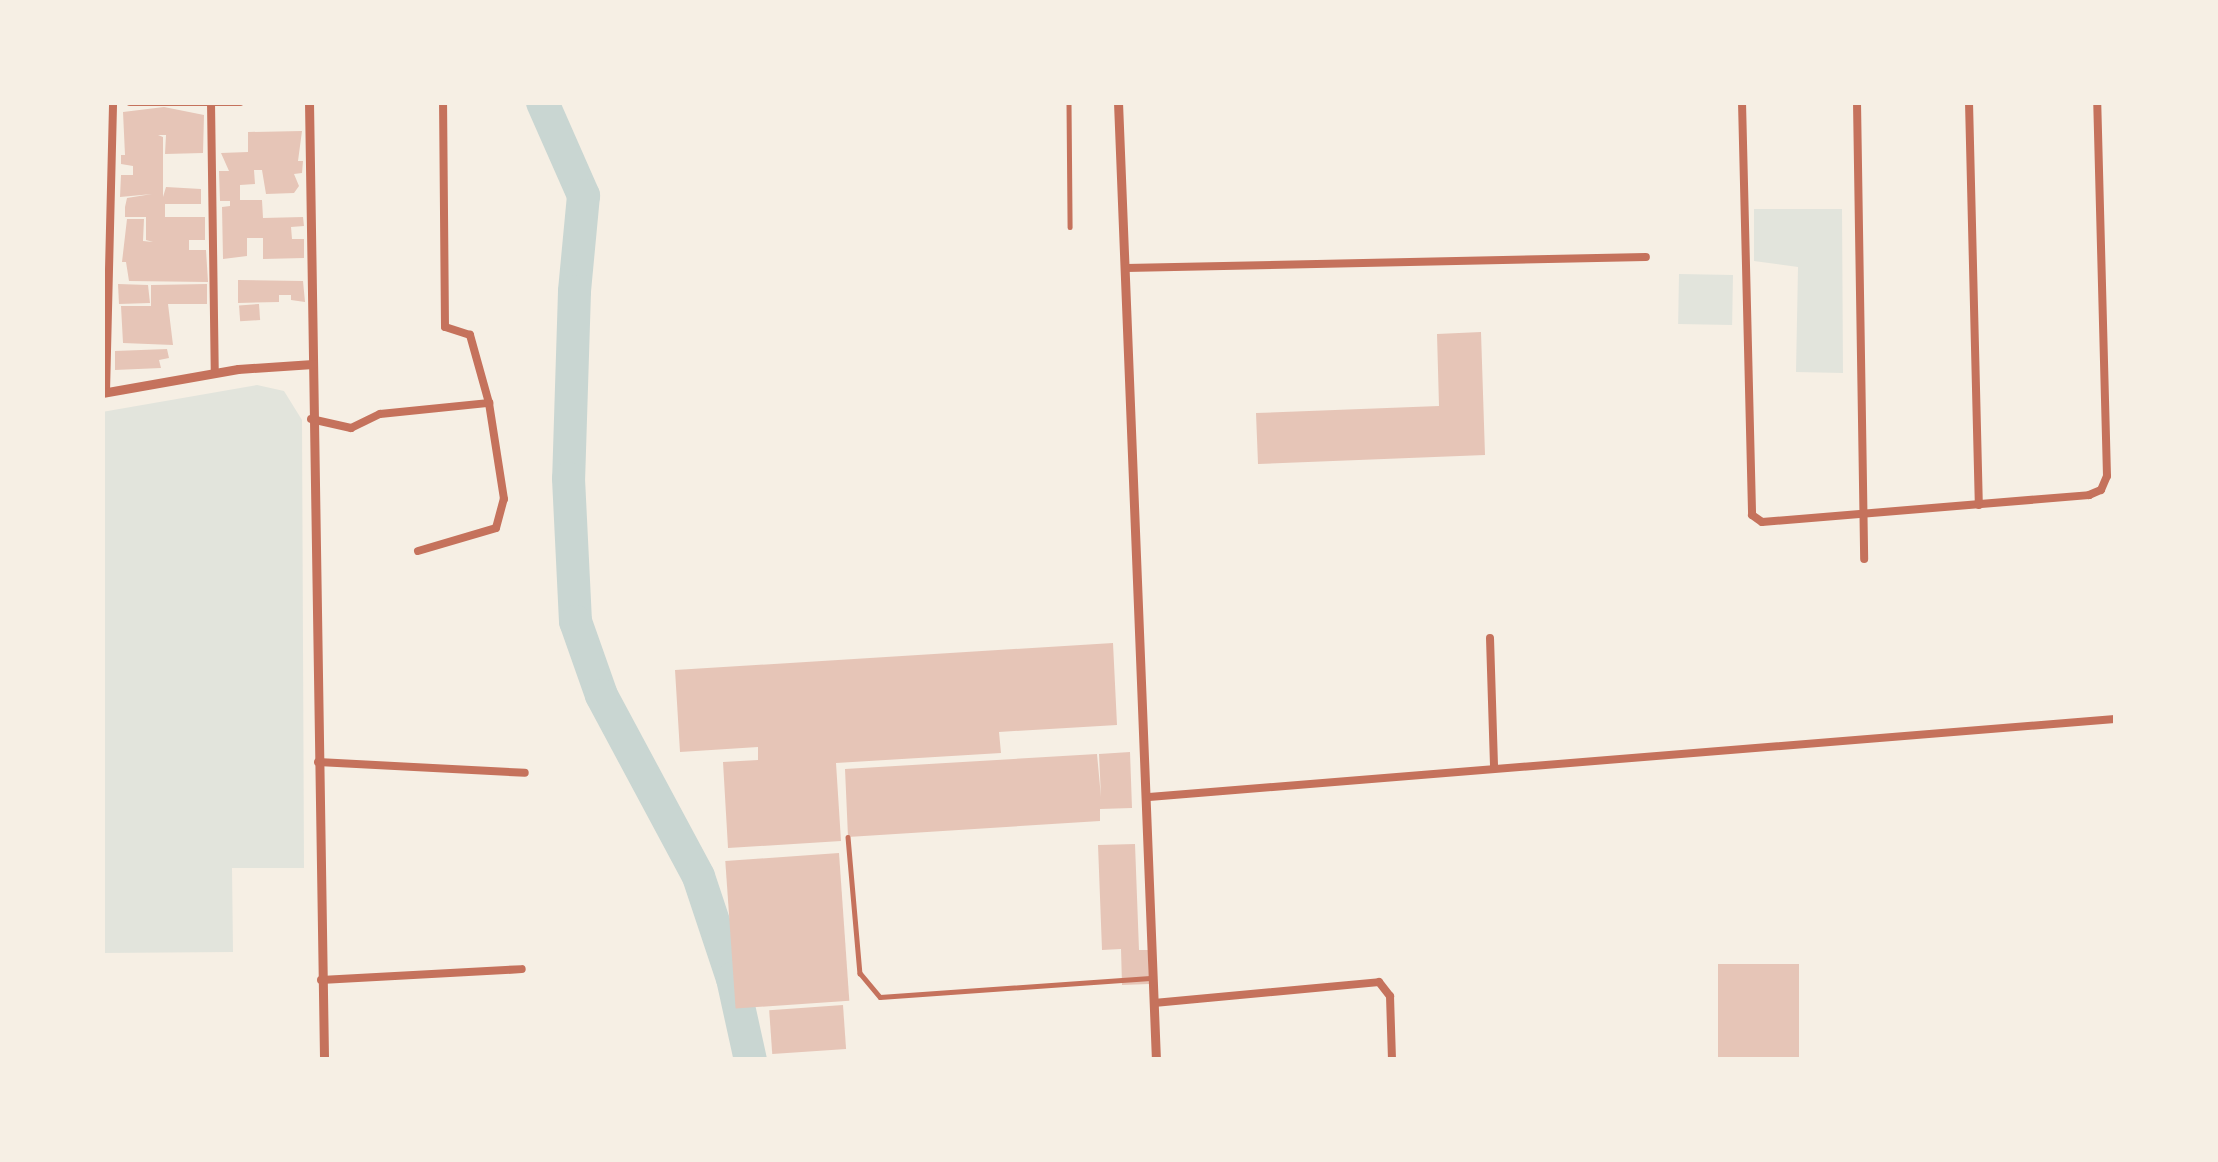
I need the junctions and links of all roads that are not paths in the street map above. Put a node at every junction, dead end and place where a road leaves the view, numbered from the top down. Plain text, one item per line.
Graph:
1 (113, 102) edge
2 (130, 102) edge
3 (211, 102) edge
4 (240, 102) edge
5 (309, 102) edge
6 (443, 102) edge
7 (1069, 102) edge
8 (1118, 102) edge
9 (1742, 102) edge
10 (1857, 102) edge
11 (1969, 102) edge
12 (2097, 102) edge
13 (1070, 227) dead end
14 (1646, 257) dead end
15 (1126, 268) junction
16 (313, 364) junction
17 (215, 372) junction
18 (104, 392) edge
19 (489, 404) junction
20 (311, 419) junction
21 (1978, 506) junction
22 (1864, 516) junction
23 (418, 551) dead end
24 (1864, 559) dead end
25 (1490, 638) dead end
26 (2115, 719) edge
27 (316, 762) junction
28 (1494, 768) junction
29 (525, 773) dead end
30 (1149, 797) junction
31 (848, 837) dead end
32 (522, 970) dead end
33 (1153, 978) junction
34 (321, 980) junction
35 (1154, 1003) junction
36 (324, 1060) edge
37 (1156, 1060) edge
38 (1393, 1060) edge

1 - 18 street
2 - 3 street
3 - 4 street
3 - 17 street
5 - 16 street
6 - 19 street
7 - 13 lane
8 - 15 street
9 - 22 street
10 - 22 street
11 - 21 street
12 - 21 street
14 - 15 street
15 - 30 street
16 - 17 street
16 - 20 street
17 - 18 street
19 - 20 street
19 - 23 street
20 - 27 street
21 - 22 street
22 - 24 street
25 - 28 street
26 - 28 street
27 - 29 street
27 - 34 street
28 - 30 street
30 - 33 street
31 - 33 lane
32 - 34 street
33 - 35 street
34 - 36 street
35 - 37 street
35 - 38 street

